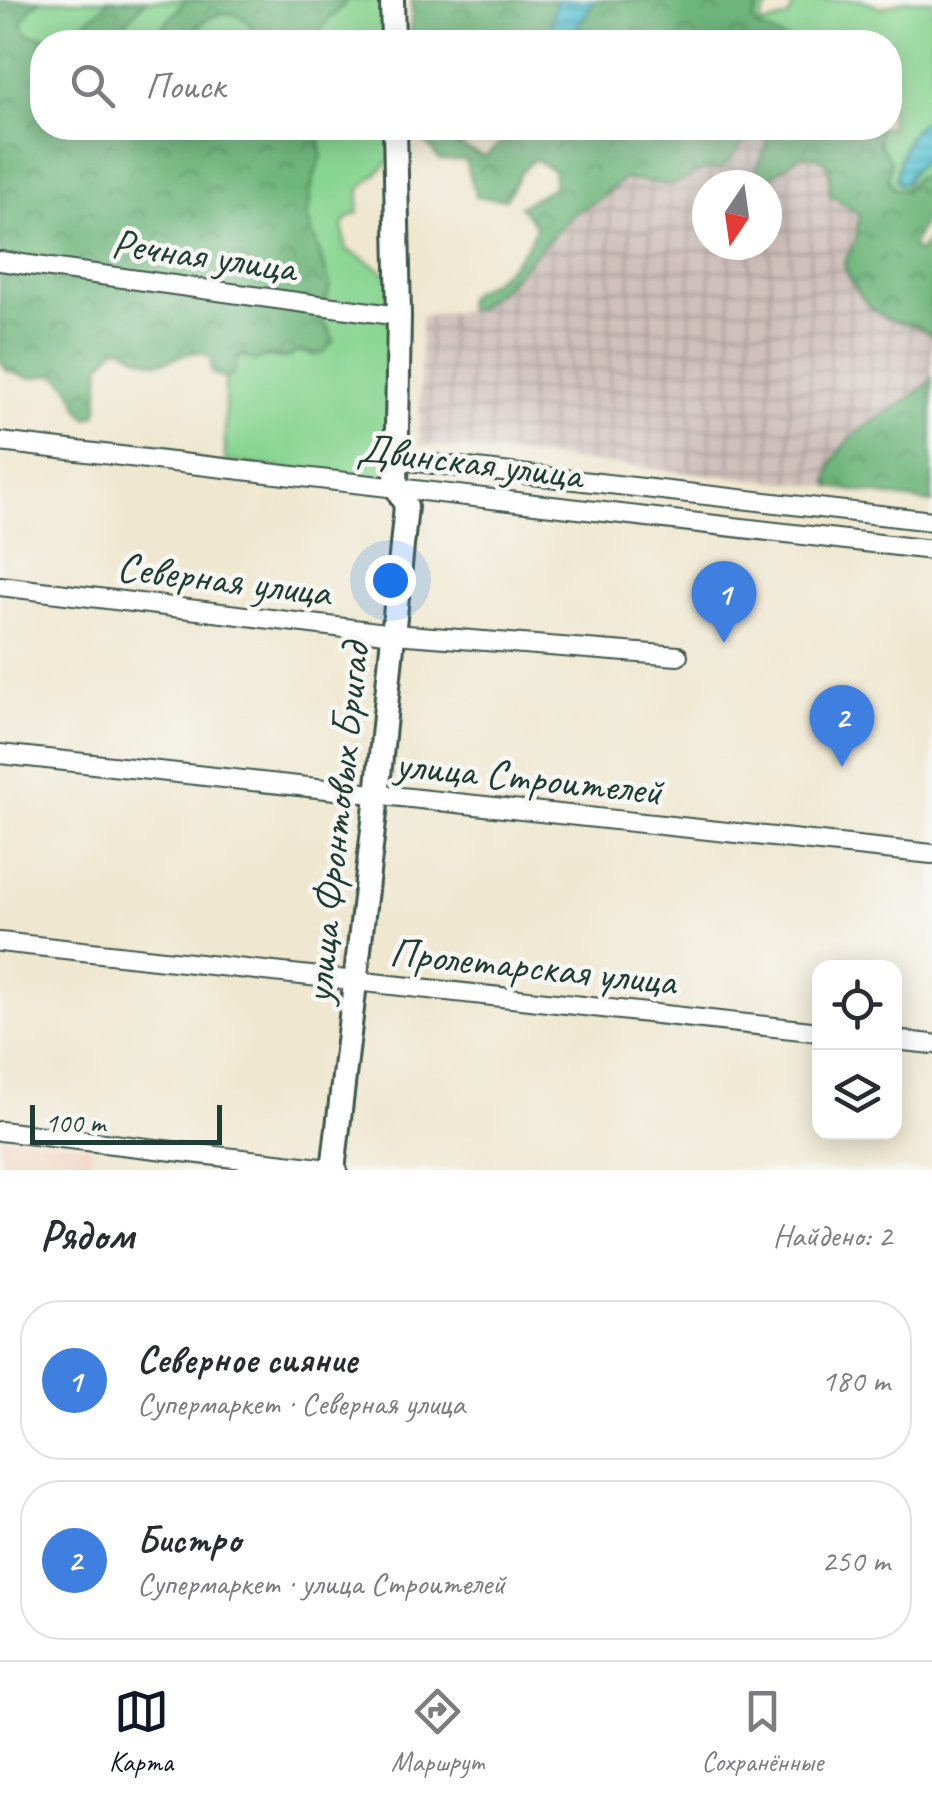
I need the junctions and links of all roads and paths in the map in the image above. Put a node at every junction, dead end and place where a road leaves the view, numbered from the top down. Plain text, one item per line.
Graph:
1 (392, 0) edge
2 (393, 30) edge
3 (395, 140) edge
4 (0, 261) edge
5 (398, 316) junction
6 (0, 442) edge
7 (398, 460) junction
8 (396, 485) junction
9 (932, 521) edge
10 (932, 550) edge
11 (0, 586) edge
12 (394, 634) junction
13 (678, 656) dead end
14 (0, 754) edge
15 (377, 796) junction
16 (932, 854) edge
17 (0, 942) edge
18 (355, 981) junction
19 (812, 1031) edge
20 (902, 1041) edge
21 (932, 1044) edge
22 (0, 1130) edge
23 (335, 1170) edge

1 - 2 main road
3 - 5 main road, улица Фронтовых Бригад
4 - 5 street, Речная улица
5 - 7 main road, улица Фронтовых Бригад
6 - 8 street, Двинская улица
7 - 8 main road, улица Фронтовых Бригад
7 - 9 street, Двинская улица
8 - 10 street, Двинская улица
8 - 12 main road, улица Фронтовых Бригад
11 - 12 street, Северная улица
12 - 13 street, Северная улица
12 - 15 main road, улица Фронтовых Бригад
14 - 15 street, улица Строителей
15 - 16 street, улица Строителей
15 - 18 main road, улица Фронтовых Бригад
17 - 18 street, Пролетарская улица
18 - 19 street, Пролетарская улица
18 - 23 main road, улица Фронтовых Бригад
20 - 21 street
22 - 23 street

